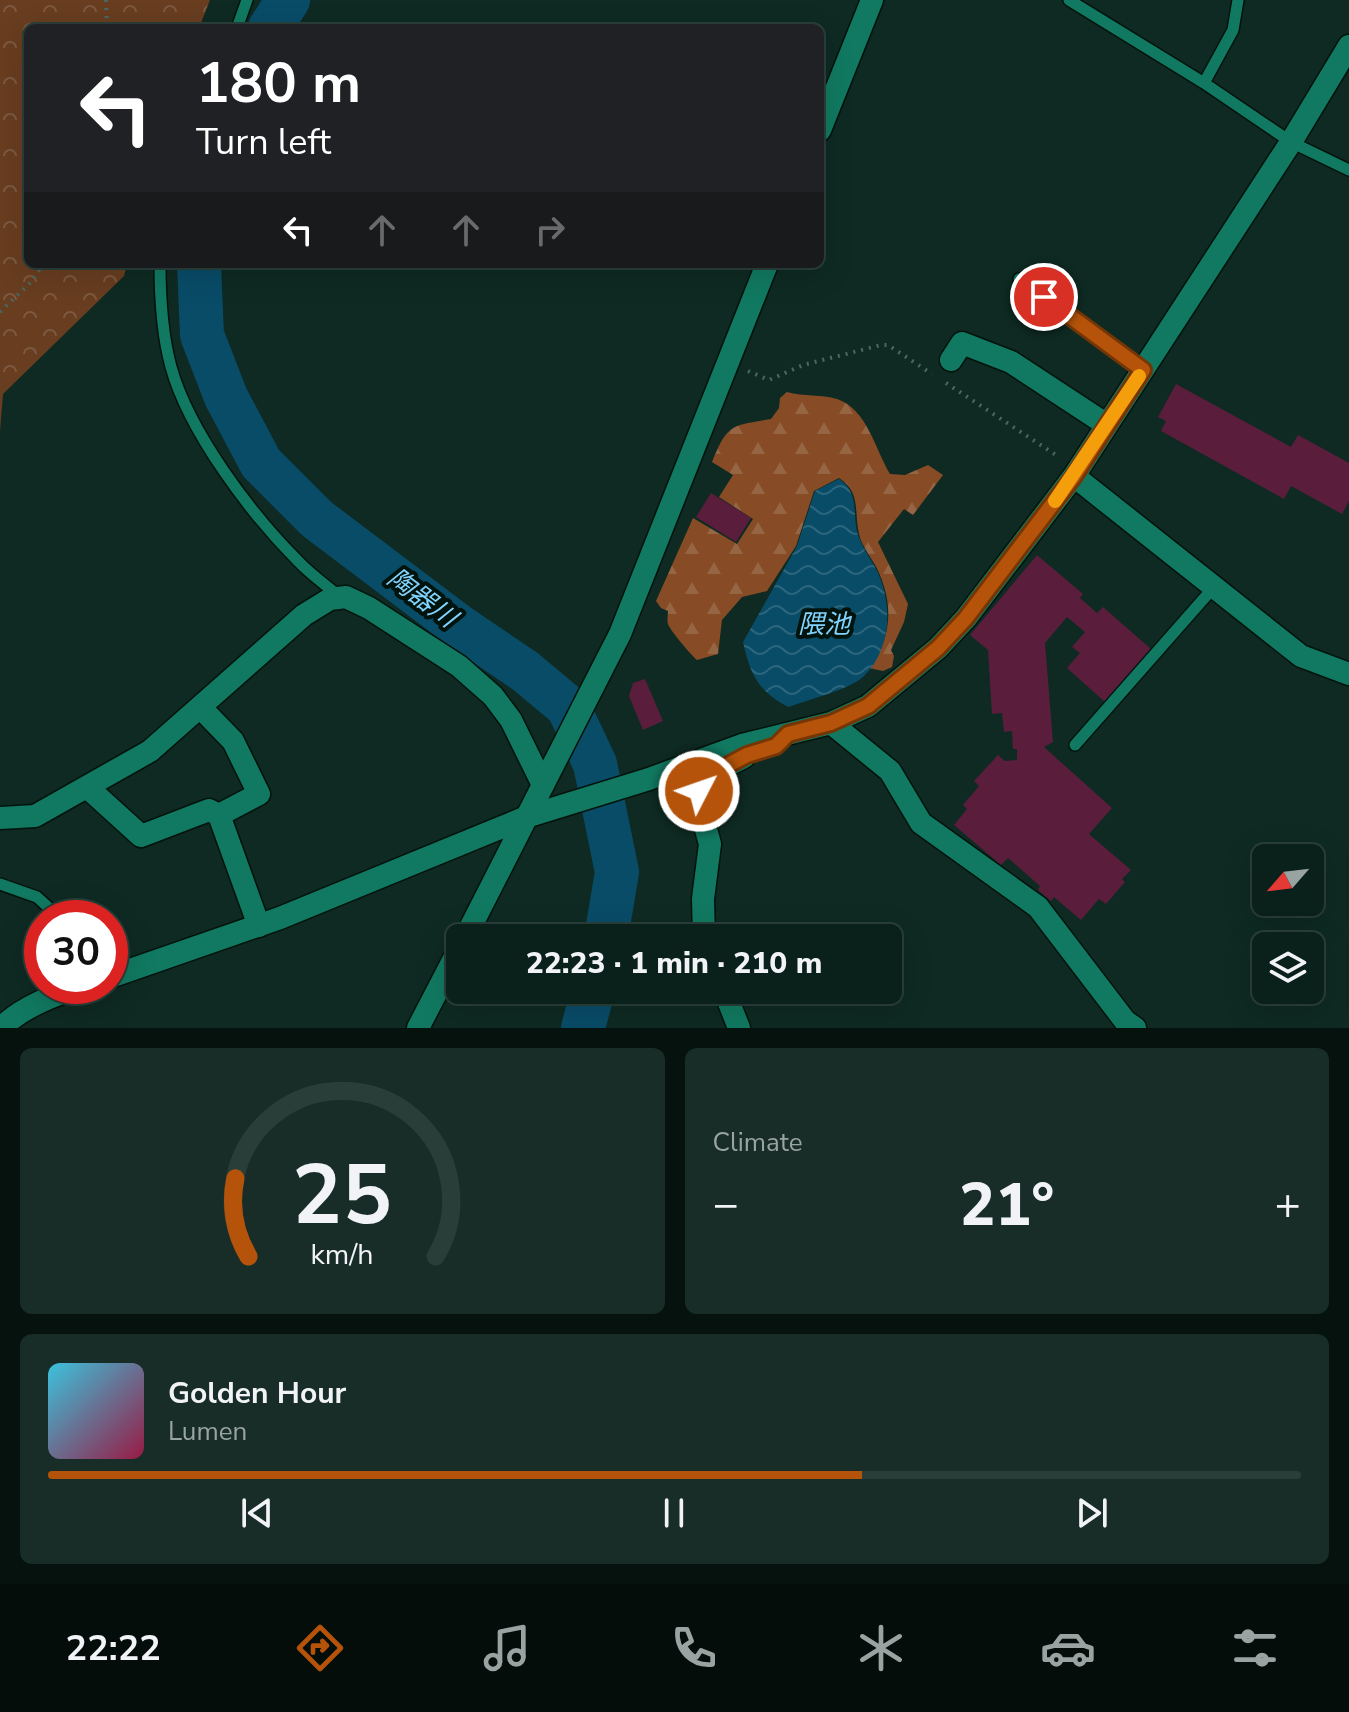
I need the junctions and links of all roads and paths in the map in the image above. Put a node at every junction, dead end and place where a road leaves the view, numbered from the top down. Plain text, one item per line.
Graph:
1 (106, 0) edge
2 (247, 0) edge
3 (872, 0) edge
4 (1069, 0) edge
5 (1238, 0) edge
6 (107, 24) edge
7 (238, 24) edge
8 (1349, 46) edge
9 (1204, 83) junction
10 (824, 120) edge
11 (1291, 142) junction
12 (1349, 170) edge
13 (40, 268) edge
14 (160, 268) edge
15 (765, 268) edge
16 (1019, 279) dead end
17 (0, 312) edge
18 (951, 360) dead end
19 (728, 362) junction
20 (1143, 370) junction
21 (1107, 425) junction
22 (1076, 473) junction
23 (1214, 587) junction
24 (340, 597) junction
25 (1349, 674) edge
26 (200, 707) junction
27 (831, 723) junction
28 (788, 734) junction
29 (1075, 745) dead end
30 (543, 785) junction
31 (87, 787) junction
32 (219, 815) junction
33 (529, 816) junction
34 (0, 818) edge
35 (0, 884) edge
36 (40, 900) edge
37 (472, 924) edge
38 (704, 924) edge
39 (259, 926) junction
40 (128, 970) edge
41 (446, 974) edge
42 (39, 1004) edge
43 (730, 1004) edge
44 (1127, 1026) edge
45 (1, 1028) edge
46 (418, 1028) edge
47 (739, 1028) edge

1 - 6 path
2 - 7 lane
3 - 10 street
4 - 9 lane
5 - 9 lane
8 - 11 street
9 - 11 lane
11 - 12 lane
11 - 20 street
13 - 17 path
14 - 24 lane
15 - 19 street
16 - 20 lane
18 - 21 street
19 - 22 path
19 - 30 street
20 - 21 street
21 - 22 street
22 - 23 street
22 - 27 street
23 - 25 street
23 - 29 lane
24 - 26 street
24 - 30 street
26 - 31 street
26 - 32 street
27 - 28 street
27 - 44 street
28 - 33 street
28 - 38 street
30 - 33 street
31 - 32 street
31 - 34 street
32 - 39 street
33 - 37 street
33 - 39 street
35 - 36 lane
39 - 40 street
41 - 46 street
42 - 45 street
43 - 47 street

